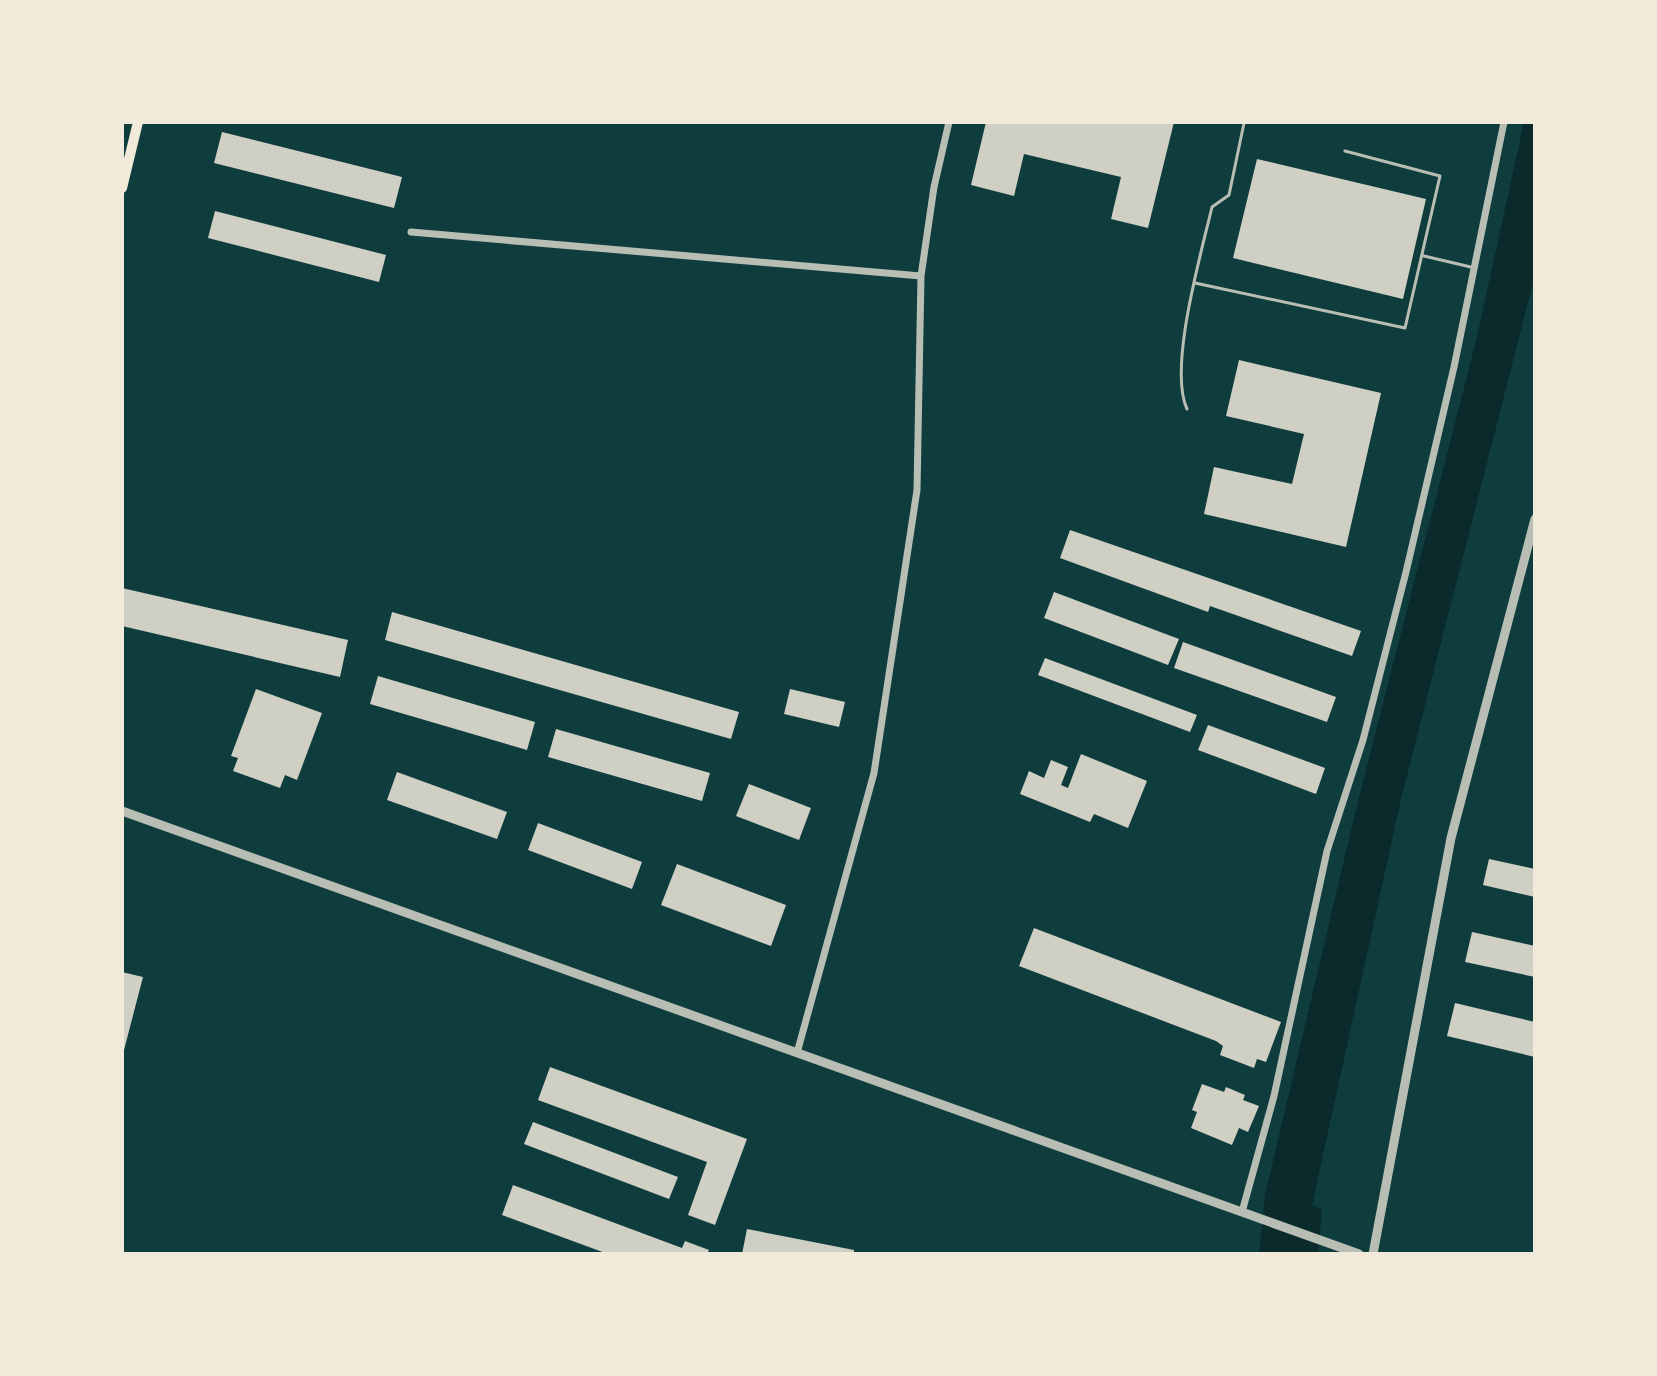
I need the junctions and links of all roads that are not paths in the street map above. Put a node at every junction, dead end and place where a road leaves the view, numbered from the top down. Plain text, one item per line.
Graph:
1 (138, 122) edge
2 (949, 122) edge
3 (1504, 122) edge
4 (1244, 123) edge
5 (1345, 151) dead end
6 (122, 188) edge
7 (411, 232) dead end
8 (1422, 256) junction
9 (1475, 268) junction
10 (921, 276) junction
11 (1195, 283) junction
12 (1187, 409) dead end
13 (1535, 519) edge
14 (122, 811) edge
15 (797, 1053) junction
16 (1242, 1212) junction
17 (1359, 1254) edge
18 (1373, 1254) edge

1 - 6 main road
2 - 10 street
3 - 9 street
4 - 11 lane
5 - 8 lane
7 - 10 street
8 - 9 lane
8 - 11 lane
9 - 16 street
10 - 15 street
11 - 12 lane
13 - 18 street
14 - 15 street
15 - 16 street
16 - 17 street

